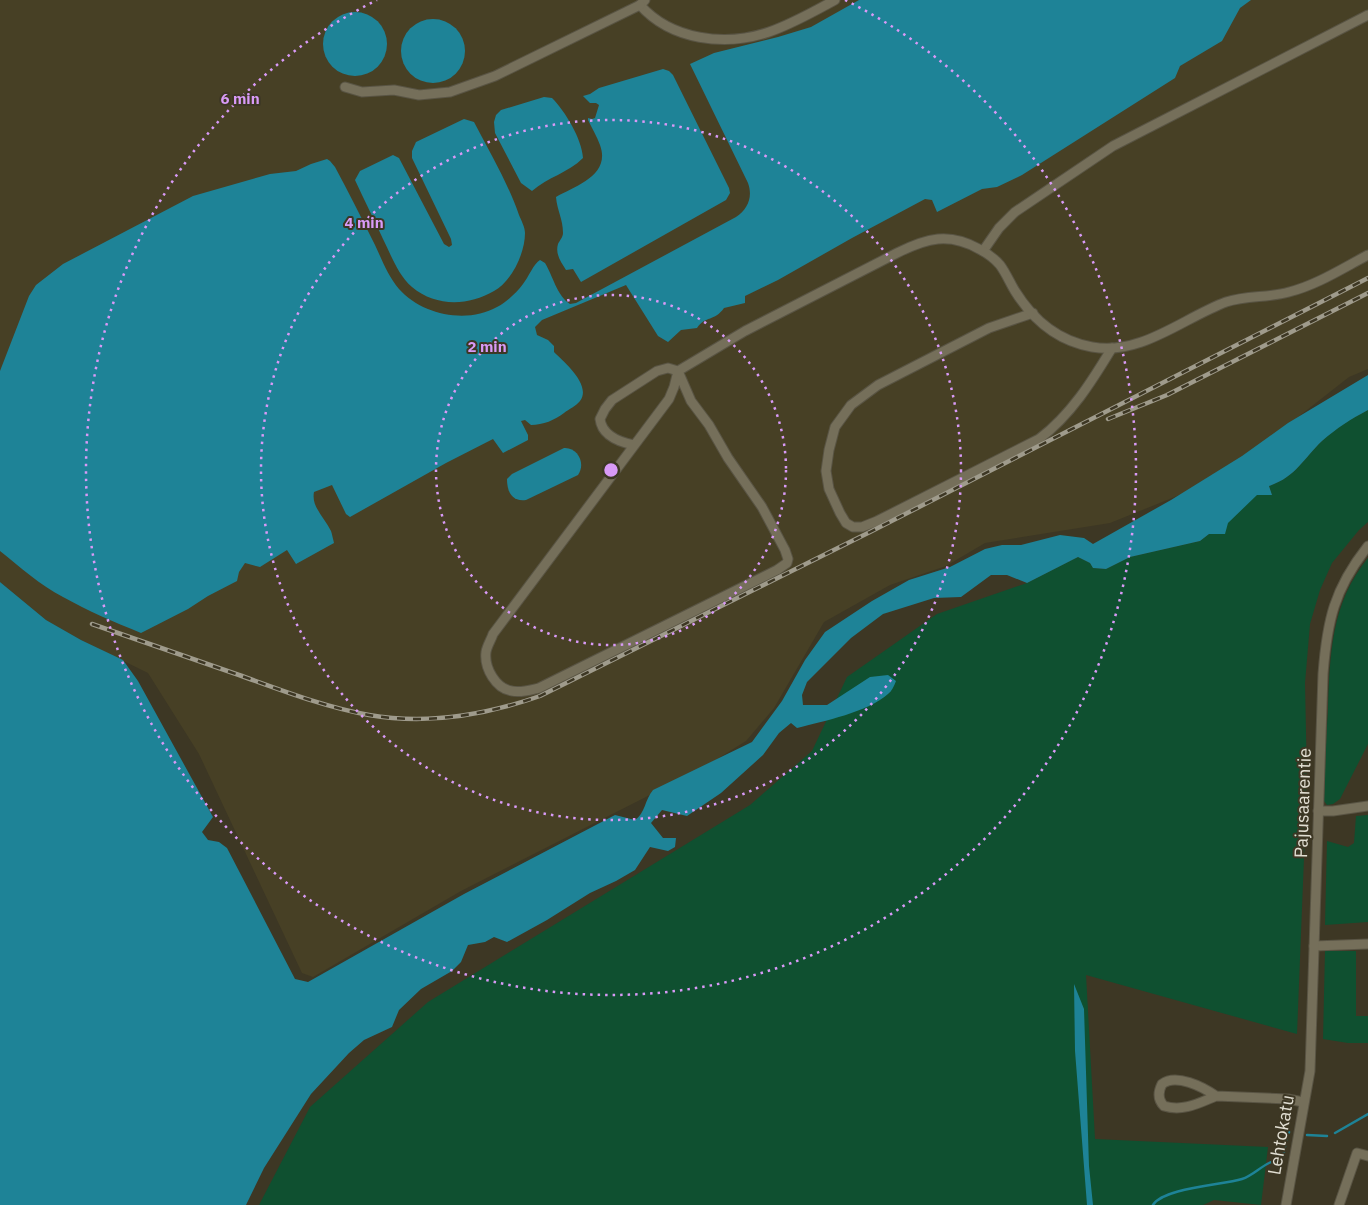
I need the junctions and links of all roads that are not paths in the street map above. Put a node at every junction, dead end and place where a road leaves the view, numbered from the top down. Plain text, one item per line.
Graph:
1 (835, 0) edge
2 (643, 2) edge
3 (1368, 15) edge
4 (345, 87) dead end
5 (983, 251) junction
6 (1368, 255) edge
7 (1033, 313) junction
8 (1112, 348) junction
9 (678, 371) junction
10 (634, 446) junction
11 (1368, 546) edge
12 (1368, 806) edge
13 (1318, 810) junction
14 (1368, 944) edge
15 (1314, 946) junction
16 (1310, 1071) joint
17 (1216, 1096) junction
18 (1303, 1102) junction
19 (1368, 1156) edge
20 (1286, 1205) edge
21 (1339, 1205) edge

1 - 2 street
2 - 4 street
3 - 5 street
5 - 7 street
5 - 9 street
6 - 8 street
7 - 8 street
7 - 8 street
9 - 10 street
9 - 10 street
9 - 10 street
11 - 13 street, Pajusaarentie
12 - 13 street
13 - 15 street, Pajusaarentie
14 - 15 street
15 - 16 street, Pajusaarentie
16 - 18 street, Lehtokatu
17 - 17 street
17 - 18 street
18 - 20 street, Lehtokatu
19 - 21 street

